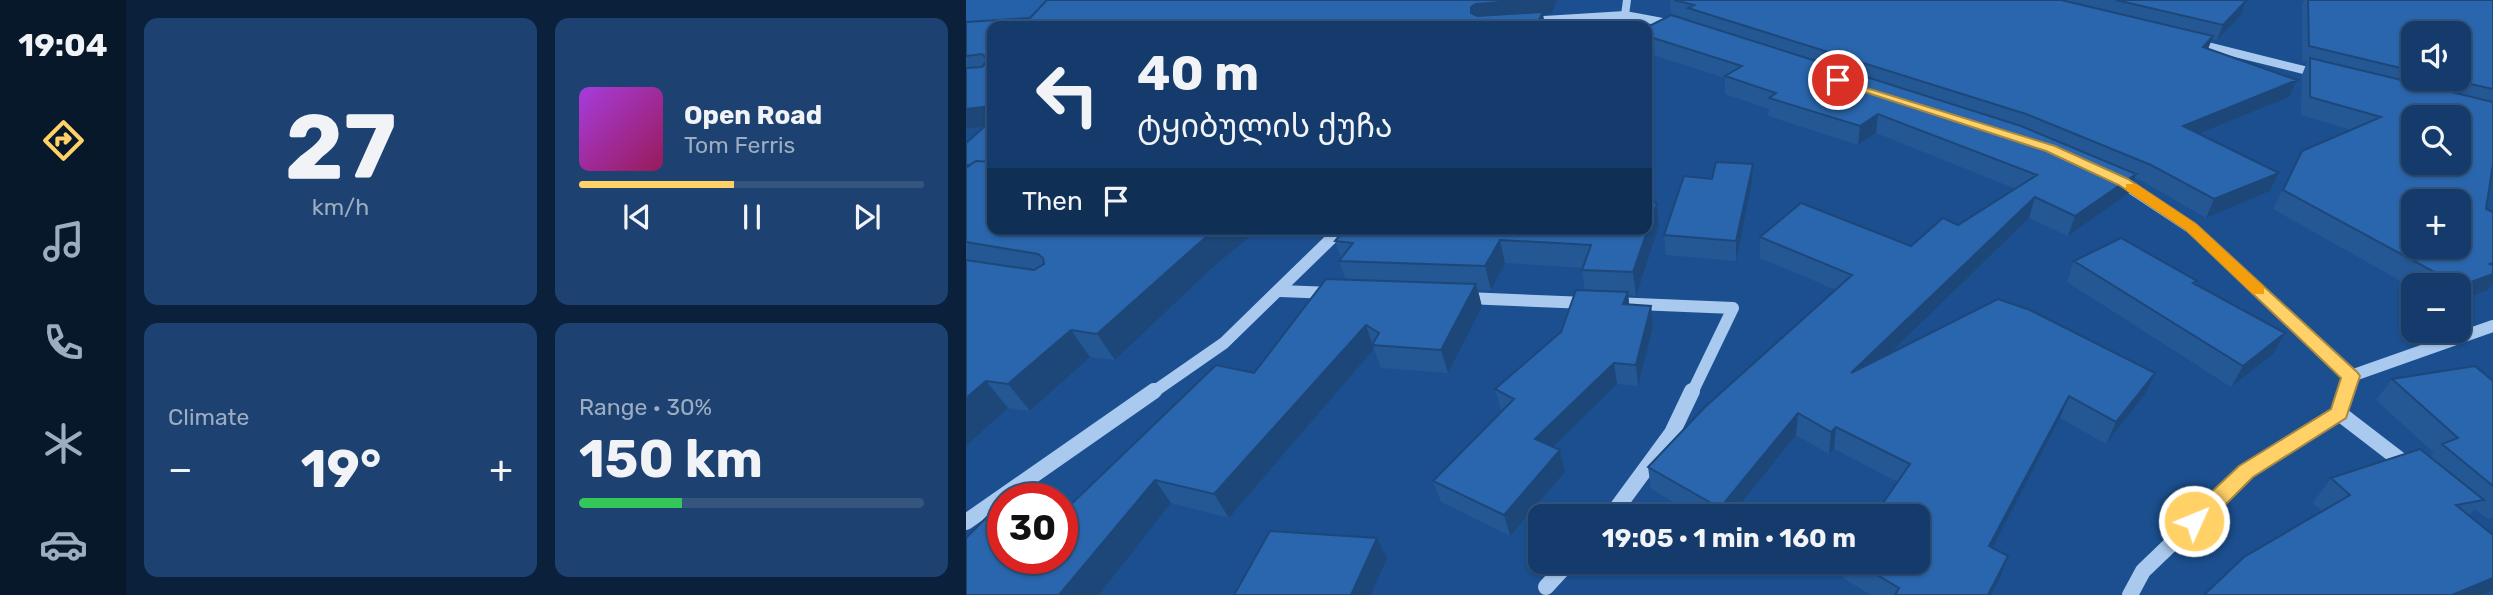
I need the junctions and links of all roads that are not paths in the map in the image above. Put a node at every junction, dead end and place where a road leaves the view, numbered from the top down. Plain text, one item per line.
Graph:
1 (1627, 0) edge
2 (1625, 15) junction
3 (1535, 21) edge
4 (1614, 21) edge
5 (1682, 27) edge
6 (2185, 40) edge
7 (2332, 77) edge
8 (2099, 171) edge
9 (1335, 235) edge
10 (1280, 291) junction
11 (1349, 294) edge
12 (1445, 297) edge
13 (2493, 326) edge
14 (2351, 376) junction
15 (2339, 413) junction
16 (2419, 475) edge
17 (1620, 504) edge
18 (966, 522) edge
19 (1558, 574) edge
20 (1546, 587) dead end
21 (2130, 595) edge

1 - 2 street
2 - 3 street
2 - 4 street
2 - 5 street
6 - 7 street
8 - 14 street
9 - 10 street
10 - 11 street
10 - 18 street
12 - 17 street
13 - 14 street
14 - 15 street
15 - 16 street
15 - 21 street
19 - 20 street

